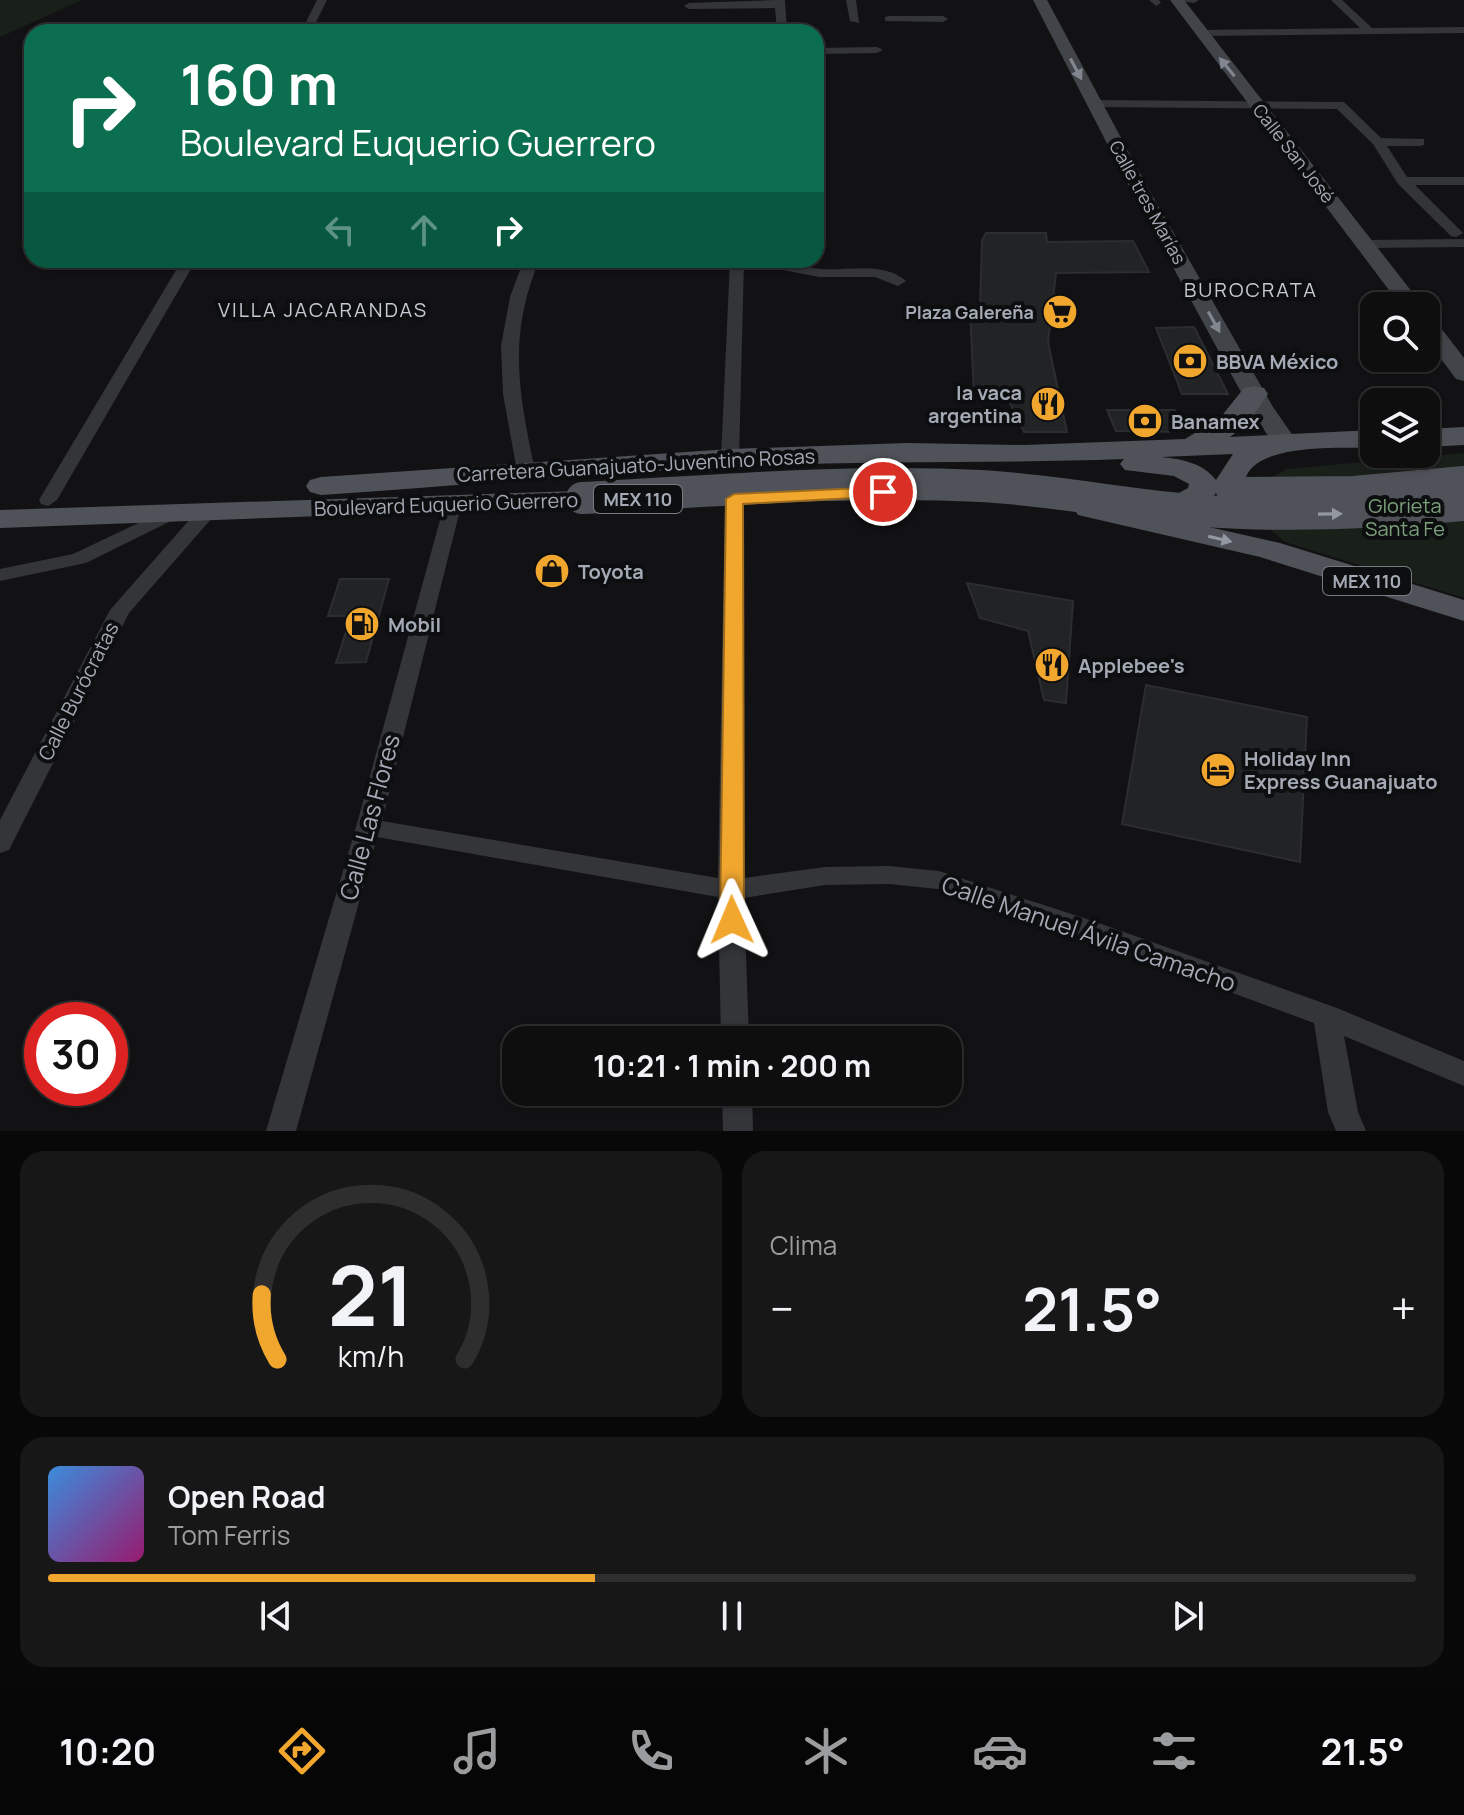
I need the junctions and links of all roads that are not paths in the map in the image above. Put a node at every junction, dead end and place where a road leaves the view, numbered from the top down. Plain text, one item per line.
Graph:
1 (322, 0) edge
2 (851, 0) edge
3 (1040, 0) edge
4 (1177, 0) edge
5 (1194, 0) edge
6 (1336, 0) edge
7 (780, 3) edge
8 (689, 6) dead end
9 (943, 18) dead end
10 (889, 19) dead end
11 (855, 21) dead end
12 (310, 24) edge
13 (781, 24) edge
14 (1464, 30) edge
15 (1369, 31) junction
16 (1200, 33) junction
17 (877, 50) dead end
18 (824, 51) edge
19 (1095, 104) junction
20 (1257, 105) junction
21 (1378, 142) junction
22 (1420, 142) dead end
23 (1403, 181) junction
24 (1464, 181) edge
25 (1461, 232) edge
26 (1364, 244) junction
27 (184, 268) edge
28 (526, 268) edge
29 (737, 268) edge
30 (794, 268) edge
31 (898, 281) dead end
32 (1401, 292) edge
33 (1440, 342) edge
34 (1464, 374) edge
35 (1254, 394) junction
36 (1464, 436) edge
37 (1440, 437) edge
38 (1360, 440) edge
39 (1279, 443) junction
40 (1186, 446) junction
41 (1024, 454) junction
42 (730, 458) junction
43 (526, 471) junction
44 (1464, 482) edge
45 (357, 484) junction
46 (583, 490) junction
47 (985, 494) junction
48 (734, 499) junction
49 (48, 500) junction
50 (0, 501) edge
51 (453, 502) junction
52 (1464, 505) edge
53 (205, 514) junction
54 (168, 515) junction
55 (0, 519) edge
56 (1269, 550) junction
57 (0, 575) edge
58 (1464, 611) edge
59 (368, 827) junction
60 (0, 844) edge
61 (731, 890) junction
62 (1327, 1016) junction
63 (735, 1026) edge
64 (1464, 1074) edge
65 (737, 1106) edge
66 (281, 1131) edge
67 (738, 1131) edge
68 (1351, 1131) edge

1 - 12 street
2 - 11 street
3 -> 19 main road, Calle tres Marías
4 - 5 street
4 - 16 main road, Calle San José
6 - 15 street
7 - 8 street
7 - 13 street
9 - 10 street
14 - 15 street
15 - 16 street
20 -> 16 main road, Calle San José
17 - 18 street
19 - 20 street
19 -> 35 main road, Calle tres Marías
20 - 21 street
20 - 26 main road, Calle San José
21 - 22 street
21 - 23 street
23 - 24 street
23 - 25 street
25 - 26 street
26 - 32 main road, Calle San José
27 - 49 street
28 - 43 street
29 - 42 street
30 - 31 street
33 - 34 main road
35 - 39 main road, Calle tres Marías
35 - 40 main road
36 - 37 main road
38 - 39 main road, MEX 110
39 - 40 main road, Carretera Guanajuato-Juventino Rosas / MEX 110
39 - 56 main road, MEX 110
40 - 41 main road, Carretera Guanajuato-Juventino Rosas / MEX 110
41 - 42 main road, Carretera Guanajuato-Juventino Rosas / MEX 110
41 - 47 main road
42 - 43 main road, Carretera Guanajuato-Juventino Rosas / MEX 110
43 - 45 main road, Carretera Guanajuato-Juventino Rosas / MEX 110
44 - 46 main road, bridge
45 - 46 main road
45 - 49 main road, Carretera Guanajuato-Juventino Rosas / MEX 110
46 - 48 main road, Boulevard Euquerio Guerrero / MEX 110
46 - 51 main road, Boulevard Euquerio Guerrero / MEX 110
46 -> 52 main road, bridge
47 - 48 main road, Boulevard Euquerio Guerrero / MEX 110
47 -> 56 main road, Boulevard Euquerio Guerrero / MEX 110
48 - 61 street
49 - 50 main road, Carretera Guanajuato-Juventino Rosas / MEX 110
51 - 53 main road, Boulevard Euquerio Guerrero / MEX 110
51 - 59 street, Calle Las Flores
53 - 54 main road, Boulevard Euquerio Guerrero / MEX 110
53 - 60 street, Calle Burócratas
54 - 55 main road, Boulevard Euquerio Guerrero / MEX 110
54 - 57 street
56 - 58 main road, MEX 110
59 - 61 street, Calle Manuel Ávila Camacho
59 - 66 street, Calle Las Flores
61 - 62 street, Calle Manuel Ávila Camacho
61 - 63 street
62 - 64 street, Calle Manuel Ávila Camacho
62 - 68 street
65 - 67 street

